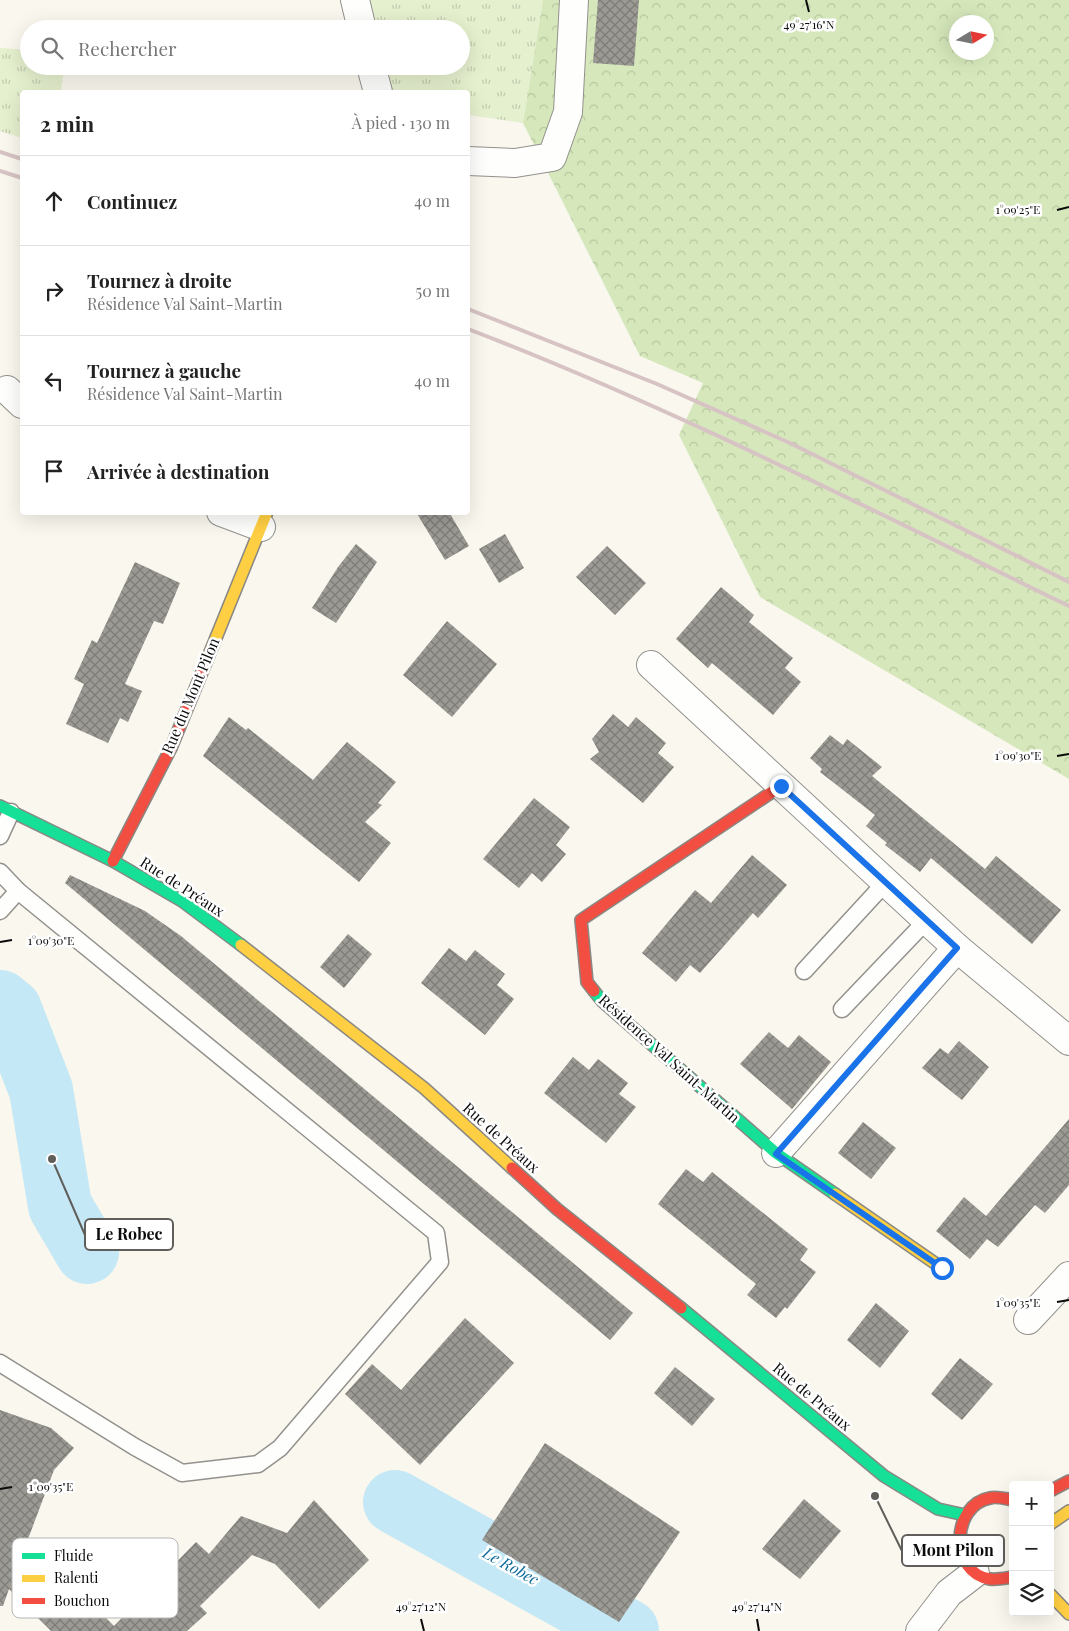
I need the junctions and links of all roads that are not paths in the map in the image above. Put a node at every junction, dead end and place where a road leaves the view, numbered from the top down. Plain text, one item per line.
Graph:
1 (355, 0) edge
2 (574, 0) edge
3 (360, 20) edge
4 (373, 75) edge
5 (377, 90) edge
6 (470, 161) edge
7 (237, 515) edge
8 (264, 520) edge
9 (651, 665) dead end
10 (781, 786) junction
11 (6, 809) edge
12 (0, 836) edge
13 (113, 861) junction
14 (0, 872) edge
15 (886, 882) junction
16 (18, 891) junction
17 (0, 911) edge
18 (927, 920) junction
19 (957, 948) junction
20 (804, 971) dead end
21 (842, 1009) dead end
22 (1069, 1041) edge
23 (776, 1154) junction
24 (942, 1268) dead end
25 (1069, 1276) edge
26 (1028, 1320) dead end
27 (0, 1363) edge
28 (1069, 1481) edge
29 (1054, 1488) edge
30 (1009, 1499) edge
31 (1069, 1511) edge
32 (965, 1515) junction
33 (1054, 1521) edge
34 (976, 1573) junction
35 (1009, 1577) edge
36 (1054, 1598) edge
37 (1069, 1614) edge
38 (920, 1631) edge

1 - 3 street
2 - 6 street
4 - 5 street
7 - 8 street, Rue du Mont Pilon
8 - 13 street, Rue du Mont Pilon
9 - 10 street
10 - 15 street
10 - 23 street, Résidence Val Saint-Martin
11 - 12 lane
11 - 13 street, Rue de Préaux
13 - 32 street, Rue de Préaux
14 - 16 lane
15 - 18 street
15 - 20 lane
16 - 17 lane
16 - 27 lane
18 - 19 street
18 - 21 lane
19 - 22 street
19 - 23 street
23 - 24 street
25 - 26 street
28 - 29 street
30 - 32 street
31 - 33 street
32 - 34 street
34 - 35 street
34 - 38 street
36 - 37 street

